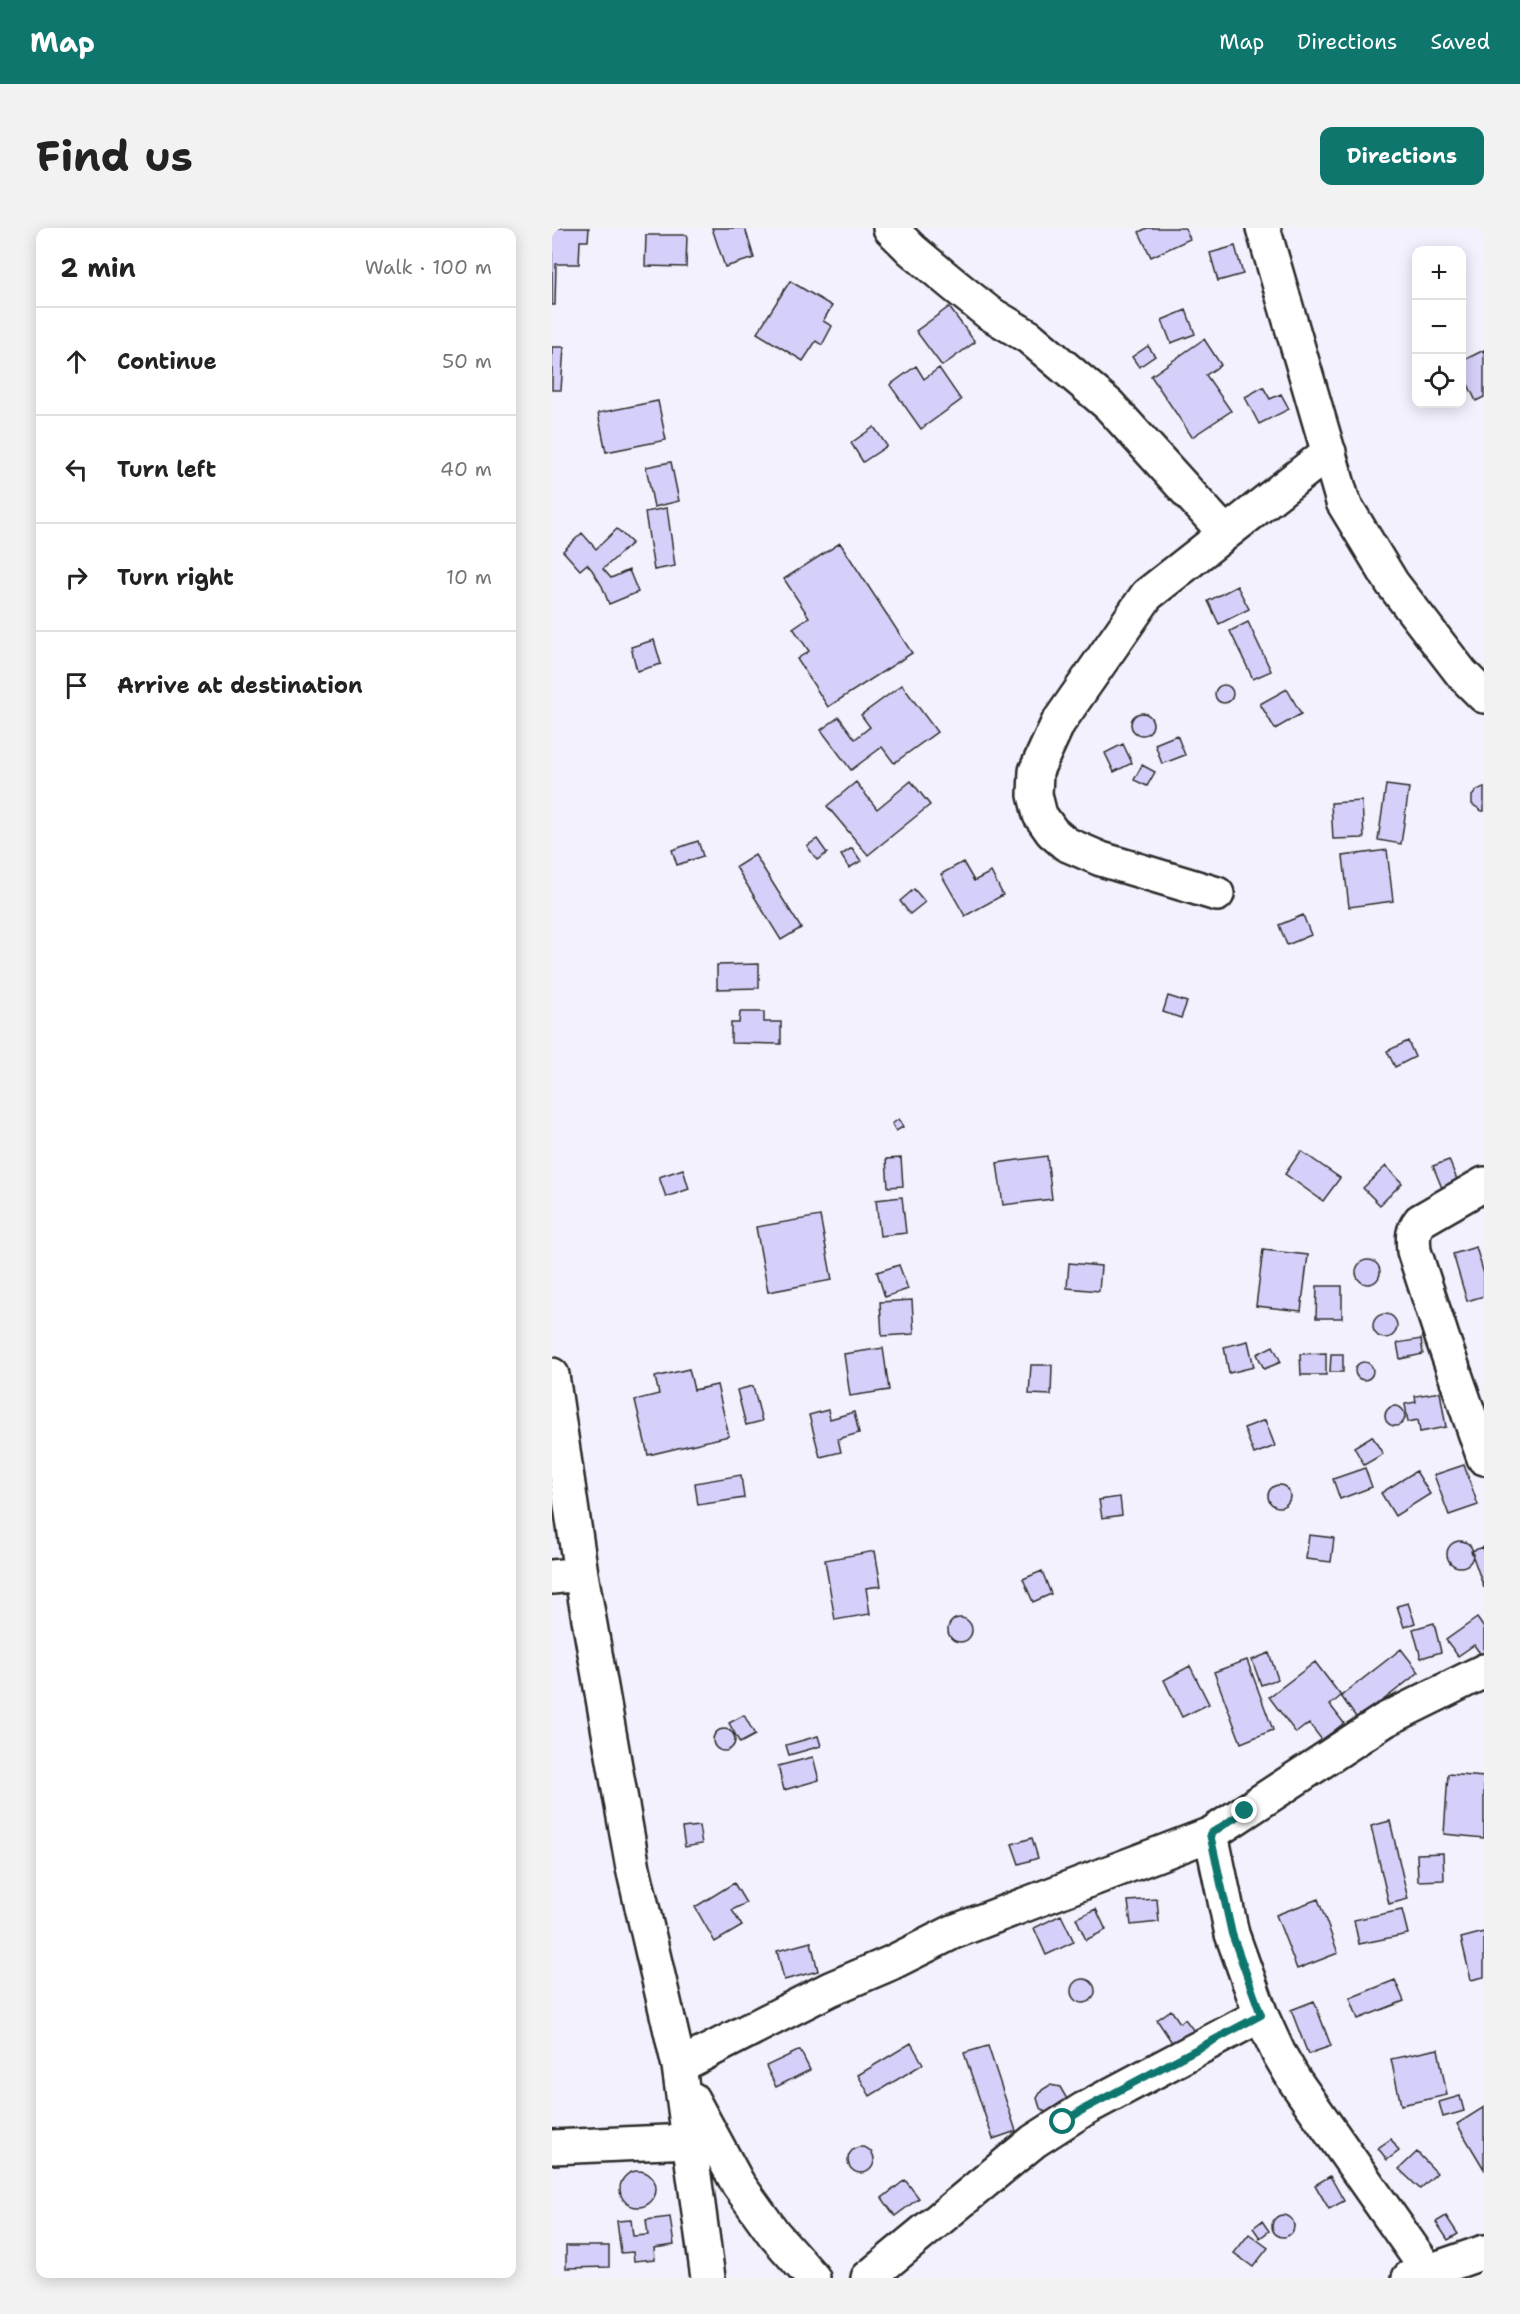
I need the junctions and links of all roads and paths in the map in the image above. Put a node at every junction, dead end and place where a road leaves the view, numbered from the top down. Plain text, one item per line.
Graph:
1 (890, 228) edge
2 (1263, 228) edge
3 (1329, 452) junction
4 (1225, 533) junction
5 (1484, 696) edge
6 (1217, 894) dead end
7 (1484, 1184) edge
8 (552, 1375) edge
9 (1484, 1458) edge
10 (566, 1575) edge
11 (1484, 1671) edge
12 (1210, 1834) junction
13 (1261, 2015) junction
14 (680, 2072) junction
15 (690, 2141) junction
16 (552, 2147) edge
17 (1484, 2252) edge
18 (1419, 2275) edge
19 (708, 2278) edge
20 (813, 2278) edge
21 (867, 2278) edge

1 - 4 street
2 - 3 street
3 - 4 street
3 - 5 street
4 - 6 street
7 - 9 street
8 - 10 street
10 - 14 street
11 - 12 street
12 - 13 street
12 - 14 street
13 - 18 street
13 - 21 street
14 - 15 street
14 - 20 street
15 - 16 street
15 - 19 street
17 - 18 street

